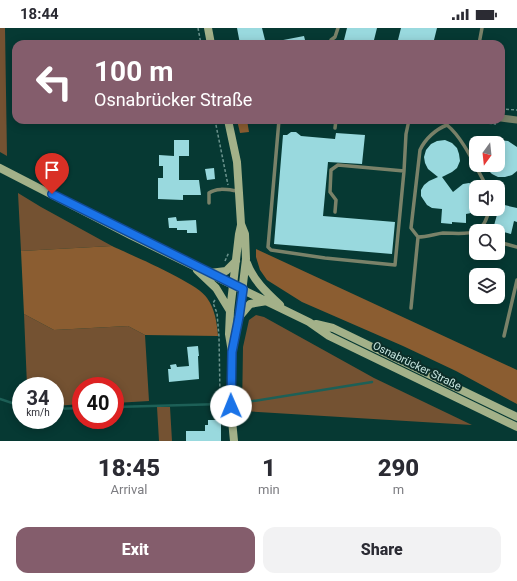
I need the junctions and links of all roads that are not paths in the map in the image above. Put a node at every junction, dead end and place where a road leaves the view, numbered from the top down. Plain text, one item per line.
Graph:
1 (208, 28) edge
2 (338, 28) edge
3 (482, 28) edge
4 (210, 40) edge
5 (331, 40) edge
6 (479, 40) edge
7 (517, 120) edge
8 (505, 121) edge
9 (229, 124) edge
10 (279, 124) edge
11 (336, 124) edge
12 (408, 124) edge
13 (447, 126) joint
14 (335, 128) dead end
15 (0, 168) edge
16 (404, 171) junction
17 (483, 180) edge
18 (239, 191) junction
19 (209, 203) dead end
20 (335, 212) dead end
21 (241, 224) junction
22 (469, 234) edge
23 (418, 237) junction
24 (505, 244) edge
25 (517, 247) edge
26 (246, 259) junction
27 (236, 260) junction
28 (190, 264) junction
29 (210, 274) junction
30 (517, 280) edge
31 (234, 285) junction
32 (243, 289) junction
33 (267, 301) junction
34 (411, 308) dead end
35 (287, 311) junction
36 (230, 312) junction
37 (239, 317) junction
38 (309, 322) junction
39 (504, 336) dead end
40 (232, 352) junction
41 (517, 417) edge
42 (517, 426) edge
43 (234, 441) edge

1 - 4 main road
2 - 5 lane
3 - 6 lane
7 - 8 street
9 - 18 main road
10 - 16 lane
11 - 14 lane
12 - 16 lane
13 - 17 lane
13 - 23 lane
15 - 28 main road, Osnabrücker Straße
16 - 20 lane
18 - 19 lane
18 - 21 main road
21 - 26 main road
21 - 27 main road
22 - 23 lane
23 - 34 lane
24 - 25 lane
26 - 32 main road
26 - 35 main road
27 - 29 main road
27 - 31 main road
28 - 29 main road, Osnabrücker Straße
28 - 36 main road
29 - 31 main road, Osnabrücker Straße
30 - 39 lane
31 - 32 main road, Osnabrücker Straße
31 - 36 main road
32 - 33 main road, Osnabrücker Straße
32 - 37 main road
33 - 35 main road, Osnabrücker Straße
33 - 37 main road
35 - 38 main road, Osnabrücker Straße
36 - 40 main road
37 - 40 main road
38 - 41 main road, Osnabrücker Straße
38 - 42 main road, Osnabrücker Straße
40 - 43 main road

